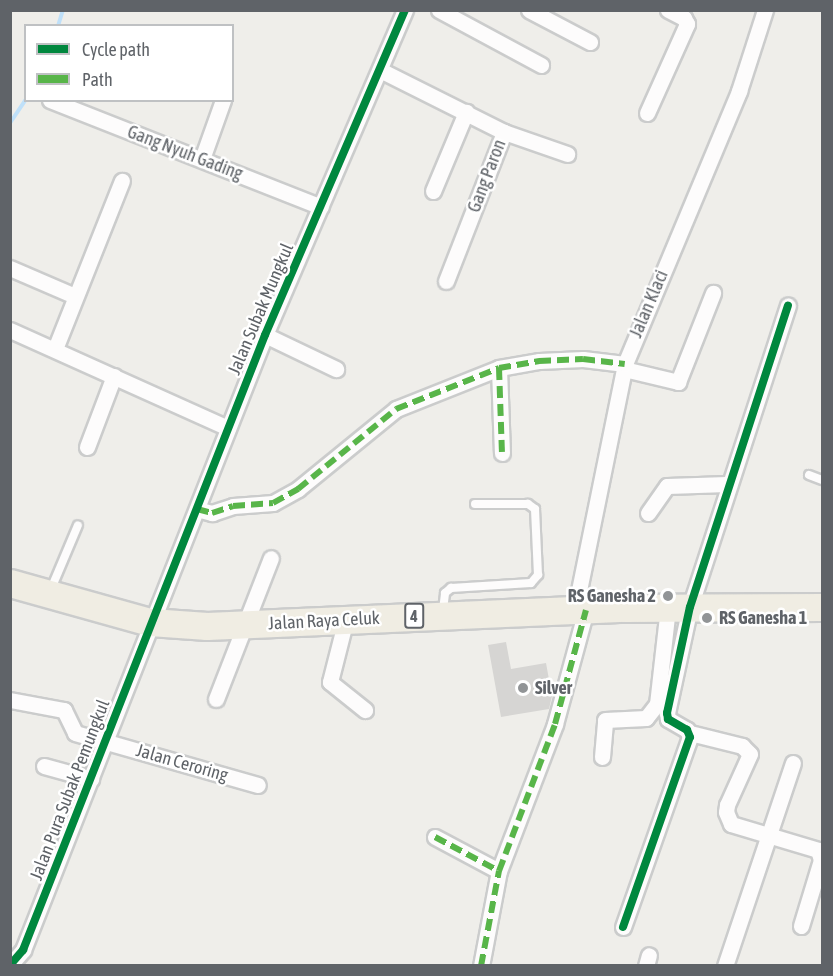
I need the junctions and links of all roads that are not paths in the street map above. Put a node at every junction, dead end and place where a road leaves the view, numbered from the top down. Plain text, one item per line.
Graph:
1 (405, 10) edge
2 (439, 10) edge
3 (529, 10) edge
4 (668, 10) edge
5 (765, 10) edge
6 (590, 42) dead end
7 (541, 64) dead end
8 (381, 70) junction
9 (55, 102) edge
10 (222, 102) edge
11 (466, 112) junction
12 (647, 112) dead end
13 (504, 132) junction
14 (567, 154) dead end
15 (202, 159) junction
16 (122, 181) dead end
17 (433, 190) dead end
18 (321, 207) junction
19 (10, 268) edge
20 (446, 281) dead end
21 (713, 293) dead end
22 (75, 296) junction
23 (788, 306) dead end
24 (10, 330) edge
25 (265, 335) junction
26 (55, 349) junction
27 (624, 367) junction
28 (499, 368) junction
29 (336, 369) dead end
30 (114, 376) junction
31 (228, 428) junction
32 (87, 447) dead end
33 (502, 453) dead end
34 (809, 475) dead end
35 (822, 480) edge
36 (727, 484) junction
37 (475, 504) dead end
38 (197, 509) junction
39 (648, 513) dead end
40 (78, 525) dead end
41 (271, 558) dead end
42 (10, 584) edge
43 (49, 594) junction
44 (822, 607) edge
45 (581, 610) junction
46 (675, 611) junction
47 (443, 614) junction
48 (346, 619) junction
49 (150, 622) junction
50 (247, 624) junction
51 (216, 699) dead end
52 (10, 700) edge
53 (365, 710) dead end
54 (690, 733) junction
55 (106, 742) junction
56 (602, 757) dead end
57 (793, 763) dead end
58 (44, 766) dead end
59 (91, 779) junction
60 (258, 785) dead end
61 (435, 837) dead end
62 (768, 837) junction
63 (499, 871) junction
64 (801, 926) dead end
65 (623, 927) dead end
66 (10, 965) edge
67 (481, 966) edge
68 (725, 966) edge

1 - 8 street, Jalan Subak Mungkul
2 - 7 street
3 - 6 street
4 - 12 street
5 - 27 street, Jalan Klaci
8 - 11 street, Gang Paron
8 - 18 street, Jalan Subak Mungkul
9 - 15 street, Gang Nyuh Gading
10 - 15 street
11 - 13 street, Gang Paron
11 - 17 street
13 - 14 street
13 - 20 street, Gang Paron
15 - 18 street, Gang Nyuh Gading
16 - 22 street
18 - 25 street, Jalan Subak Mungkul
19 - 22 street
21 - 27 street
22 - 26 street
23 - 36 street
24 - 26 street
25 - 29 street
25 - 31 street, Jalan Subak Mungkul
26 - 30 street
27 - 28 street
27 - 45 street, Jalan Klaci
28 - 33 street
28 - 38 street
30 - 31 street
30 - 32 street
31 - 38 street, Jalan Subak Mungkul
34 - 35 lane
36 - 39 street
36 - 46 street
37 - 47 lane
38 - 49 street, Jalan Subak Mungkul
40 - 43 lane
41 - 50 street
42 - 43 highway, Jalan Raya Celuk / 4
43 - 49 highway, Jalan Raya Celuk / 4
44 - 46 highway, Jalan Raya Celuk / 4
45 - 46 highway, Jalan Raya Celuk / 4
45 - 47 highway, Jalan Raya Celuk / 4
45 - 63 street, Jalan Klaci
46 - 54 street
46 - 56 street
47 - 48 highway, Jalan Raya Celuk / 4
48 - 50 highway, Jalan Raya Celuk / 4
48 - 53 street
49 - 50 highway, Jalan Raya Celuk / 4
49 - 55 street, Jalan Pura Subak Pemungkul
50 - 51 street
52 - 55 street, Jalan Ceroring
54 - 62 street
54 - 65 street
55 - 59 street, Jalan Pura Subak Pemungkul
55 - 60 street, Jalan Ceroring
57 - 62 street
58 - 59 street
59 - 66 street, Jalan Pura Subak Pemungkul
61 - 63 street
62 - 64 street
62 - 68 street
63 - 67 street, Jalan Klaci

